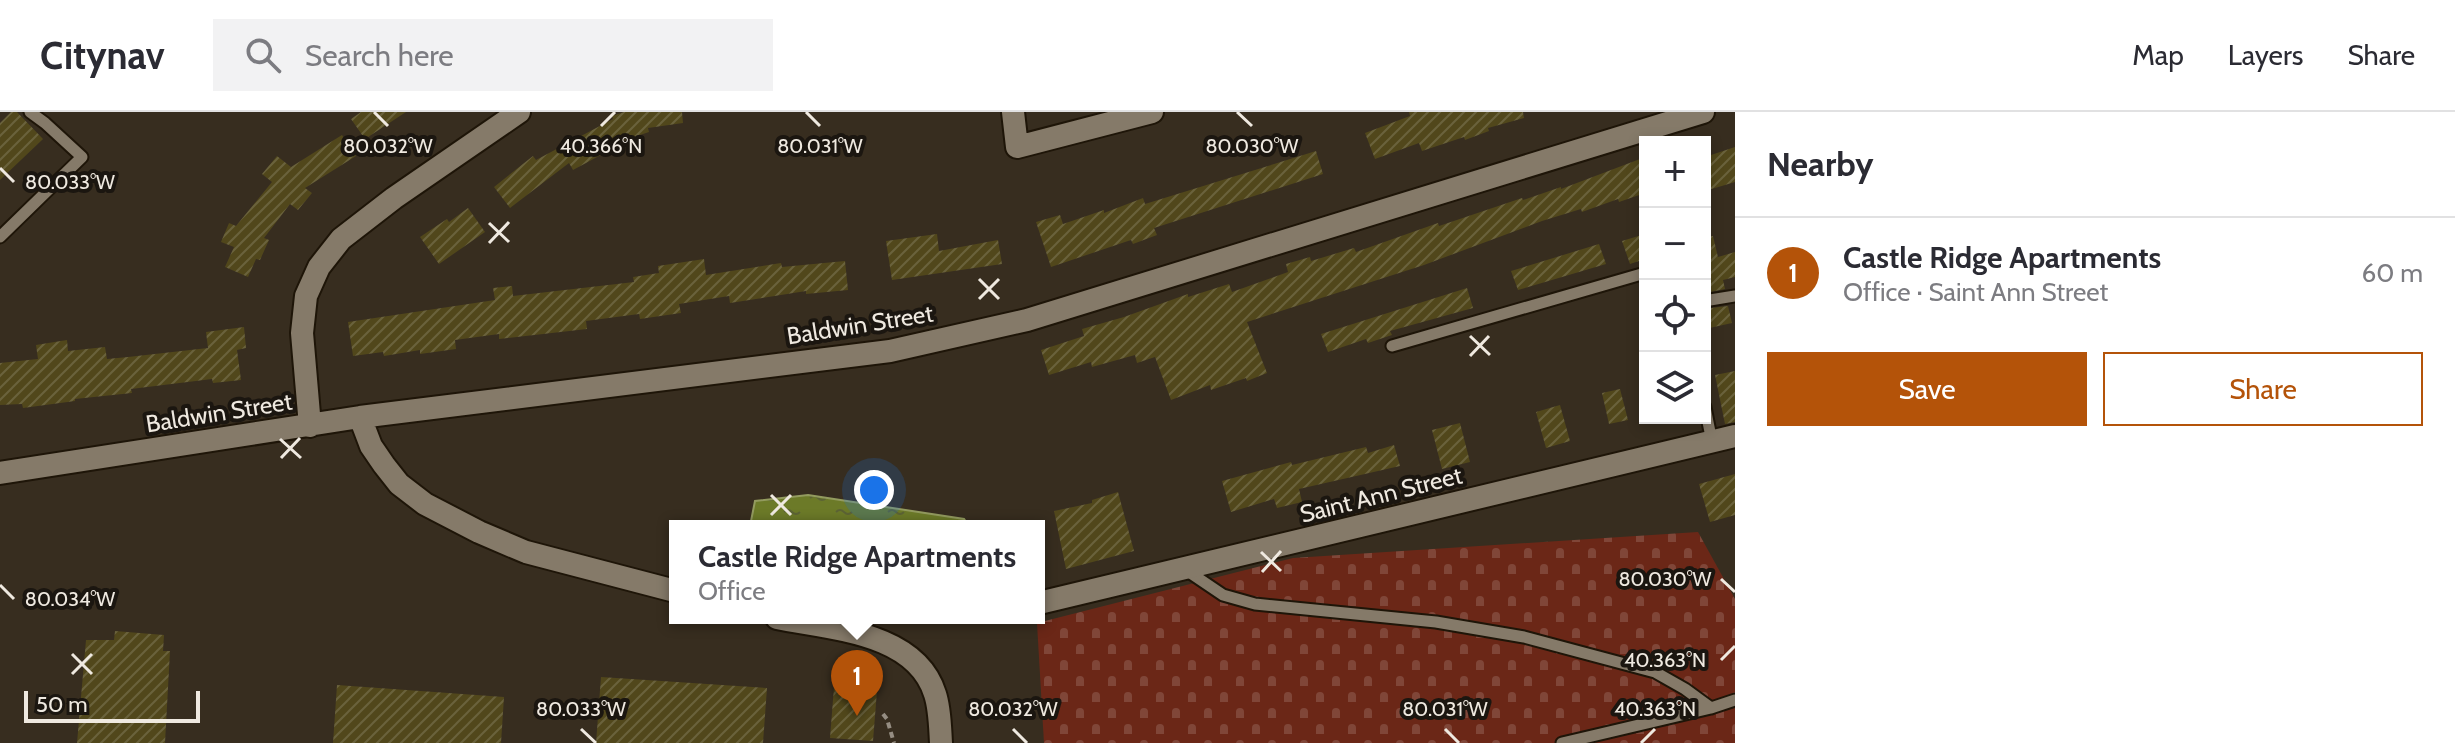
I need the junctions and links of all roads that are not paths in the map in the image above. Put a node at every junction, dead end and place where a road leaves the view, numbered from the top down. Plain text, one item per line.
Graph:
1 (30, 112) edge
2 (519, 112) edge
3 (1013, 112) edge
4 (1152, 112) edge
5 (1703, 112) edge
6 (1652, 136) edge
7 (1639, 140) edge
8 (0, 237) edge
9 (1639, 275) edge
10 (1735, 296) edge
11 (1711, 300) edge
12 (1392, 346) dead end
13 (360, 417) junction
14 (1708, 424) edge
15 (310, 426) junction
16 (1735, 436) edge
17 (1712, 442) junction
18 (0, 473) edge
19 (1186, 569) junction
20 (669, 589) edge
21 (1045, 602) edge
22 (809, 624) edge
23 (1735, 700) edge
24 (1711, 708) junction
25 (941, 743) edge
26 (1562, 743) edge

1 - 8 lane
2 - 15 street
3 - 4 street
5 - 6 street, Baldwin Street
7 - 13 street, Baldwin Street
9 - 12 lane
10 - 11 lane
13 - 15 street, Baldwin Street
13 - 20 street
14 - 17 lane
15 - 18 street, Baldwin Street
16 - 17 street, Saint Ann Street
17 - 19 street, Saint Ann Street
19 - 21 street, Saint Ann Street
19 - 24 lane
22 - 25 street
23 - 24 lane
24 - 26 lane

